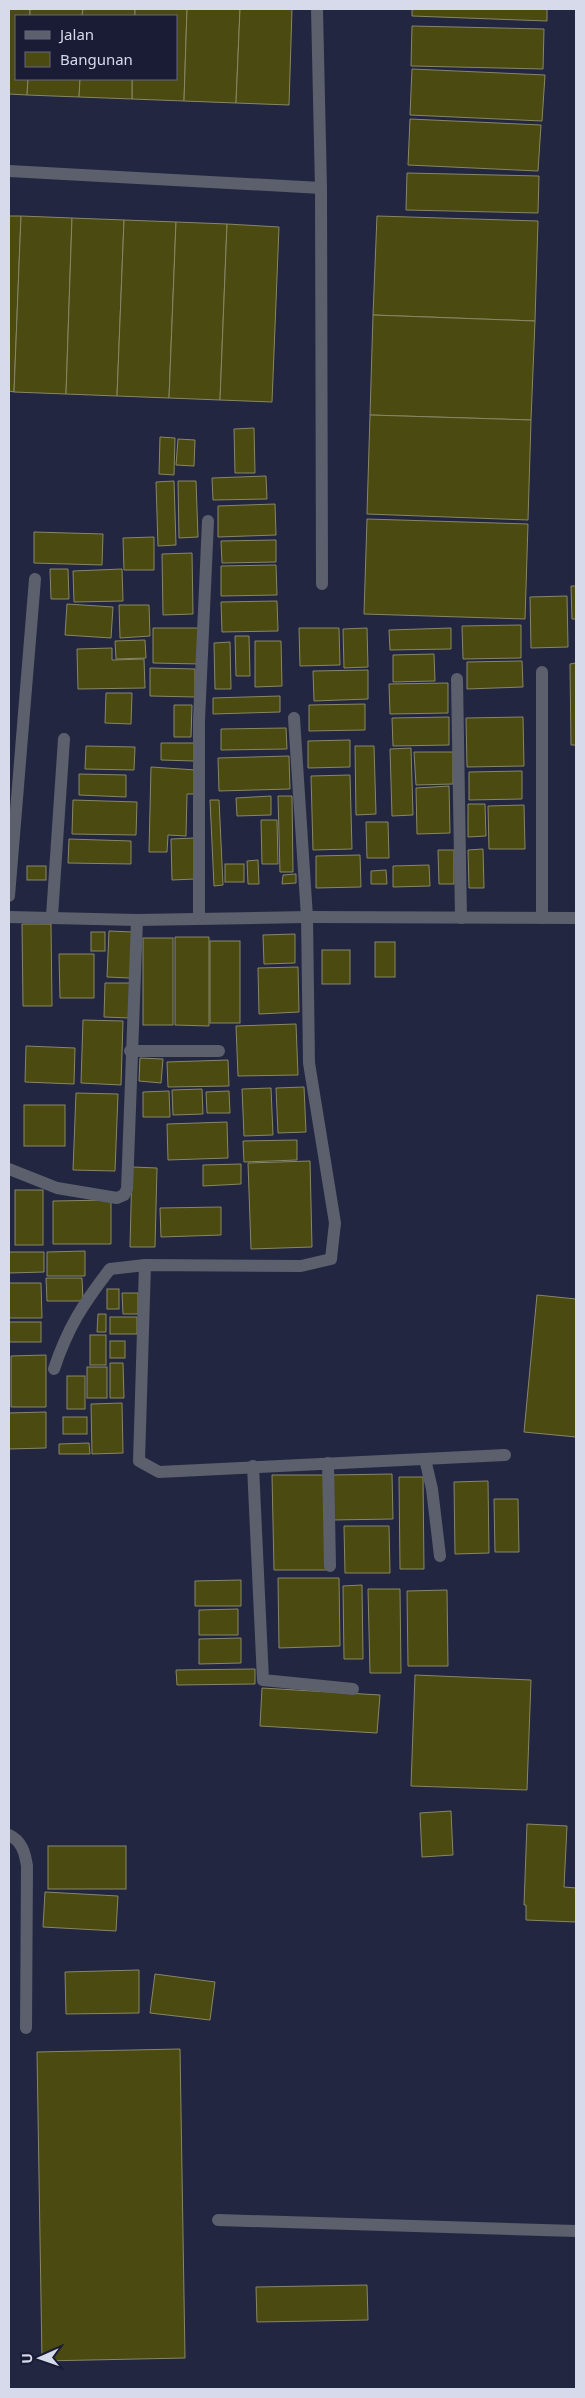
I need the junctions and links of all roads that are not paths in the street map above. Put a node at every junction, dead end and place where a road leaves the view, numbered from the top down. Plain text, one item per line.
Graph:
1 (317, 9) edge
2 (9, 171) edge
3 (321, 188) junction
4 (208, 521) dead end
5 (35, 579) dead end
6 (322, 584) dead end
7 (542, 672) dead end
8 (457, 679) dead end
9 (294, 718) dead end
10 (64, 739) dead end
11 (9, 896) edge
12 (52, 916) junction
13 (9, 917) edge
14 (307, 917) junction
15 (199, 918) junction
16 (461, 918) junction
17 (542, 918) junction
18 (576, 918) edge
19 (136, 920) junction
20 (130, 1051) junction
21 (218, 1051) dead end
22 (9, 1169) edge
23 (145, 1265) junction
24 (54, 1369) dead end
25 (505, 1455) dead end
26 (425, 1459) junction
27 (328, 1463) junction
28 (253, 1466) junction
29 (440, 1556) dead end
30 (330, 1566) dead end
31 (353, 1689) dead end
32 (9, 1835) edge
33 (26, 2028) dead end
34 (218, 2220) dead end
35 (576, 2231) edge

1 - 3 street
2 - 3 street
3 - 6 street
4 - 15 street
5 - 11 street
7 - 17 street
8 - 16 street
9 - 14 street
10 - 12 street
12 - 13 street
12 - 19 street
14 - 15 street
14 - 16 street
14 - 23 street
15 - 19 street
16 - 17 street
17 - 18 street
19 - 20 street
20 - 21 street
20 - 22 street
23 - 24 street
23 - 28 street
25 - 26 street
26 - 27 street
26 - 29 street
27 - 28 street
27 - 30 street
28 - 31 street
32 - 33 street
34 - 35 street

